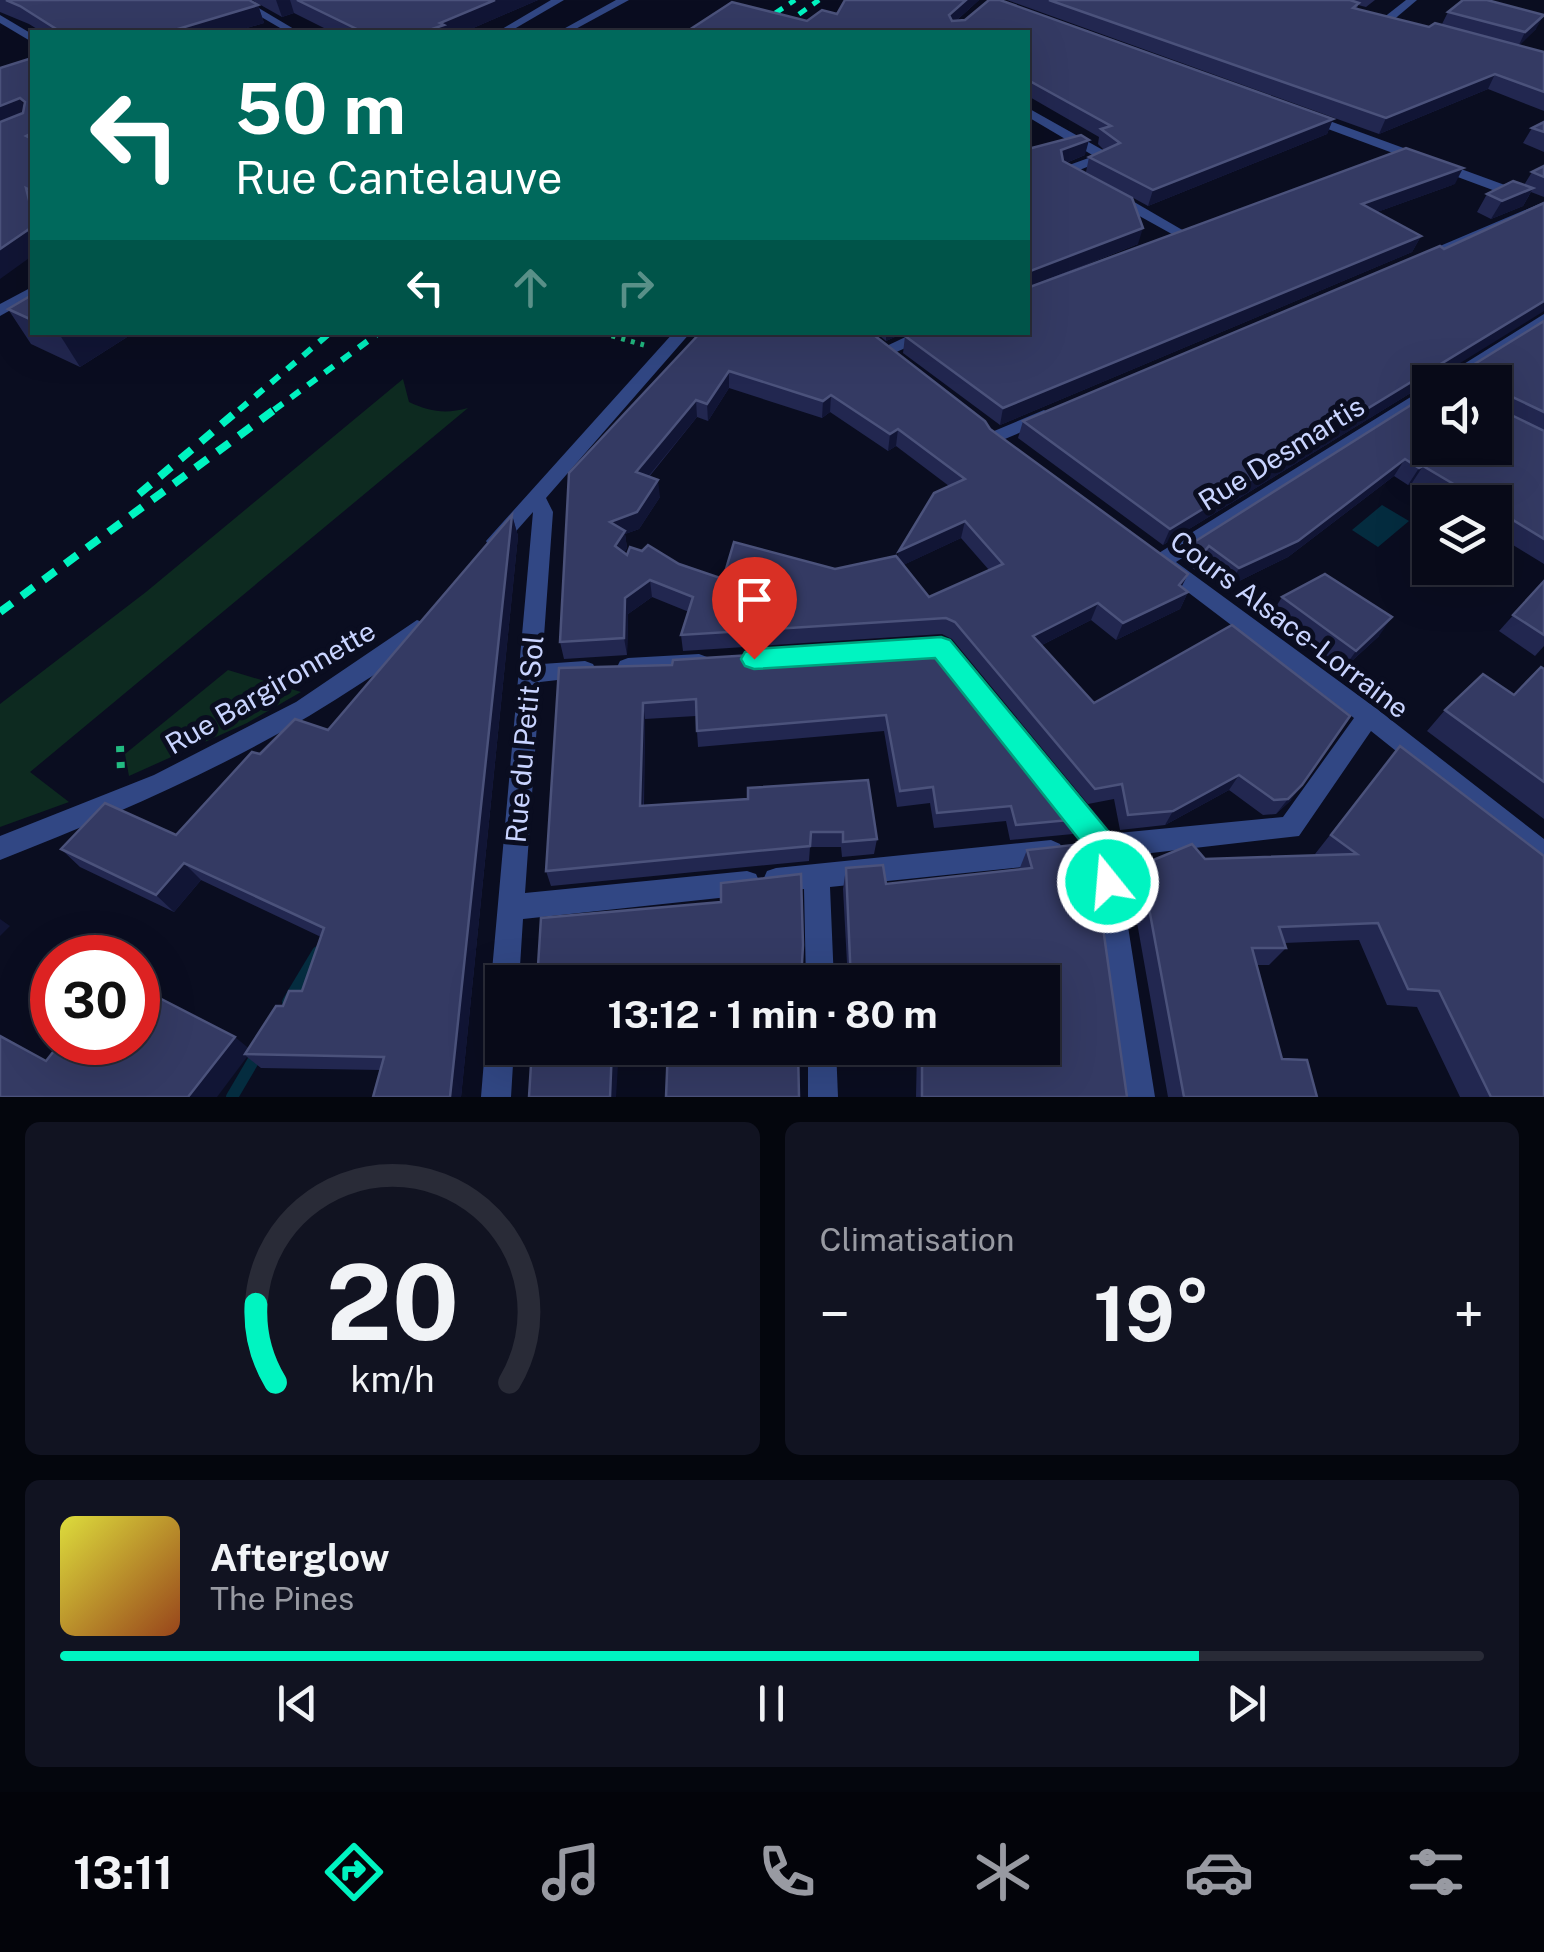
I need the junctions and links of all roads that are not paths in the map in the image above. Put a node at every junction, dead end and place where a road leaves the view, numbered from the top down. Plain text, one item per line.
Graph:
1 (237, 0) edge
2 (559, 0) edge
3 (624, 0) edge
4 (1412, 0) edge
5 (0, 18) edge
6 (1387, 20) edge
7 (282, 30) edge
8 (506, 30) edge
9 (567, 30) edge
10 (30, 38) edge
11 (1283, 108) edge
12 (1030, 113) edge
13 (1400, 151) junction
14 (1382, 158) edge
15 (1544, 205) edge
16 (1202, 228) edge
17 (1184, 235) junction
18 (1167, 242) edge
19 (1397, 268) edge
20 (30, 293) edge
21 (0, 311) edge
22 (1544, 319) edge
23 (679, 335) edge
24 (925, 335) edge
25 (884, 352) edge
26 (1471, 365) edge
27 (1412, 402) edge
28 (1066, 406) edge
29 (1017, 453) edge
30 (536, 497) junction
31 (1153, 555) joint
32 (483, 556) edge
33 (430, 615) edge
34 (725, 661) edge
35 (529, 674) junction
36 (1369, 716) junction
37 (1003, 724) edge
38 (1102, 846) junction
39 (0, 848) edge
40 (1544, 854) edge
41 (816, 876) junction
42 (511, 907) junction
43 (506, 965) edge
44 (819, 965) edge
45 (498, 1065) edge
46 (823, 1065) edge
47 (496, 1097) edge
48 (824, 1097) edge
49 (1140, 1097) edge

1 - 7 street
2 - 8 street
3 - 9 street
4 - 6 street
5 - 10 street
11 - 13 street
12 - 17 street
13 - 14 street
13 - 15 street
15 - 19 street
16 - 17 street
17 - 18 street
20 - 21 street
22 - 26 street
23 - 30 street
24 - 25 street
27 - 31 street, Rue Desmartis
28 - 29 street
30 - 32 street
30 - 35 street, Rue du Petit Sol
31 - 36 street, Cours Alsace-Lorraine
33 - 39 street, Rue Bargironnette
34 - 35 street
35 - 42 street, Rue du Petit Sol
36 - 38 street
36 - 40 street, Cours Alsace-Lorraine
37 - 38 street
38 - 41 street
38 - 49 street
41 - 42 street
41 - 44 street
42 - 43 street, Rue du Petit Sol
45 - 47 street
46 - 48 street

